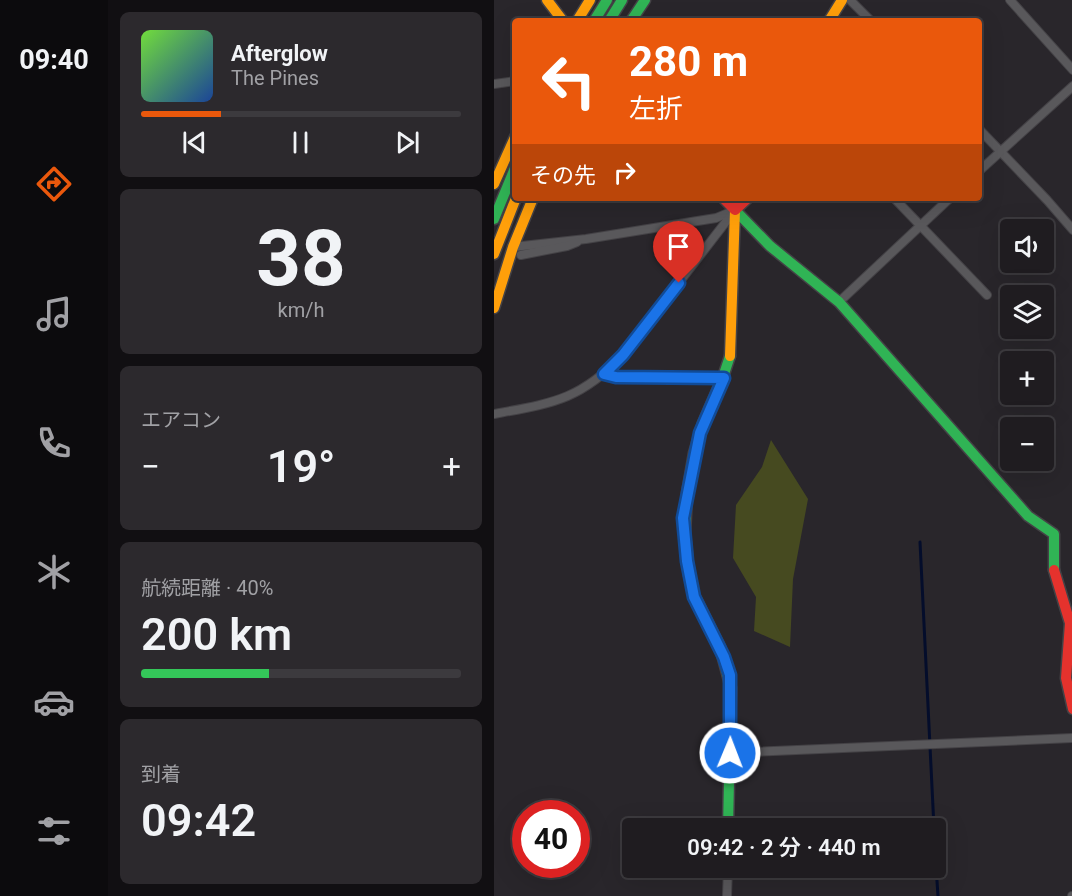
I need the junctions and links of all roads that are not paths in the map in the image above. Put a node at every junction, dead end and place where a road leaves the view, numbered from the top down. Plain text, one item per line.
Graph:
1 (546, 0) edge
2 (590, 0) edge
3 (607, 0) edge
4 (622, 0) edge
5 (645, 0) edge
6 (842, 0) edge
7 (851, 0) edge
8 (1010, 0) edge
9 (560, 18) edge
10 (579, 18) edge
11 (596, 18) edge
12 (611, 18) edge
13 (633, 18) edge
14 (831, 18) edge
15 (868, 18) edge
16 (1073, 70) edge
17 (512, 81) edge
18 (494, 84) edge
19 (1073, 86) edge
20 (982, 132) edge
21 (512, 144) edge
22 (1001, 151) junction
23 (982, 168) edge
24 (512, 175) edge
25 (494, 184) edge
26 (515, 201) edge
27 (532, 201) edge
28 (897, 201) edge
29 (947, 201) edge
30 (728, 202) edge
31 (494, 219) edge
32 (920, 226) junction
33 (1073, 230) edge
34 (517, 251) junction
35 (494, 254) edge
36 (987, 295) dead end
37 (839, 302) junction
38 (494, 308) edge
39 (604, 374) junction
40 (724, 378) junction
41 (494, 414) edge
42 (1073, 709) edge
43 (1073, 738) edge
44 (730, 753) junction
45 (728, 818) edge
46 (728, 878) edge
47 (727, 896) edge

1 - 9 main road
2 - 10 main road
3 - 11 main road
4 - 12 main road
5 - 13 main road
6 - 14 main road
7 - 15 street
8 - 16 street
17 - 18 street
19 - 22 street
20 - 22 street
21 - 25 main road
22 - 23 street
22 - 33 street
24 - 31 main road
26 - 35 main road
27 - 34 main road
28 - 32 street
29 - 32 street
30 - 34 street
30 - 37 main road
30 - 39 street
30 - 40 main road
32 - 36 street
32 - 37 street
34 - 38 main road
37 - 42 main road
39 - 40 street
39 - 41 street
40 - 44 main road
43 - 44 street
44 - 45 main road
46 - 47 street

